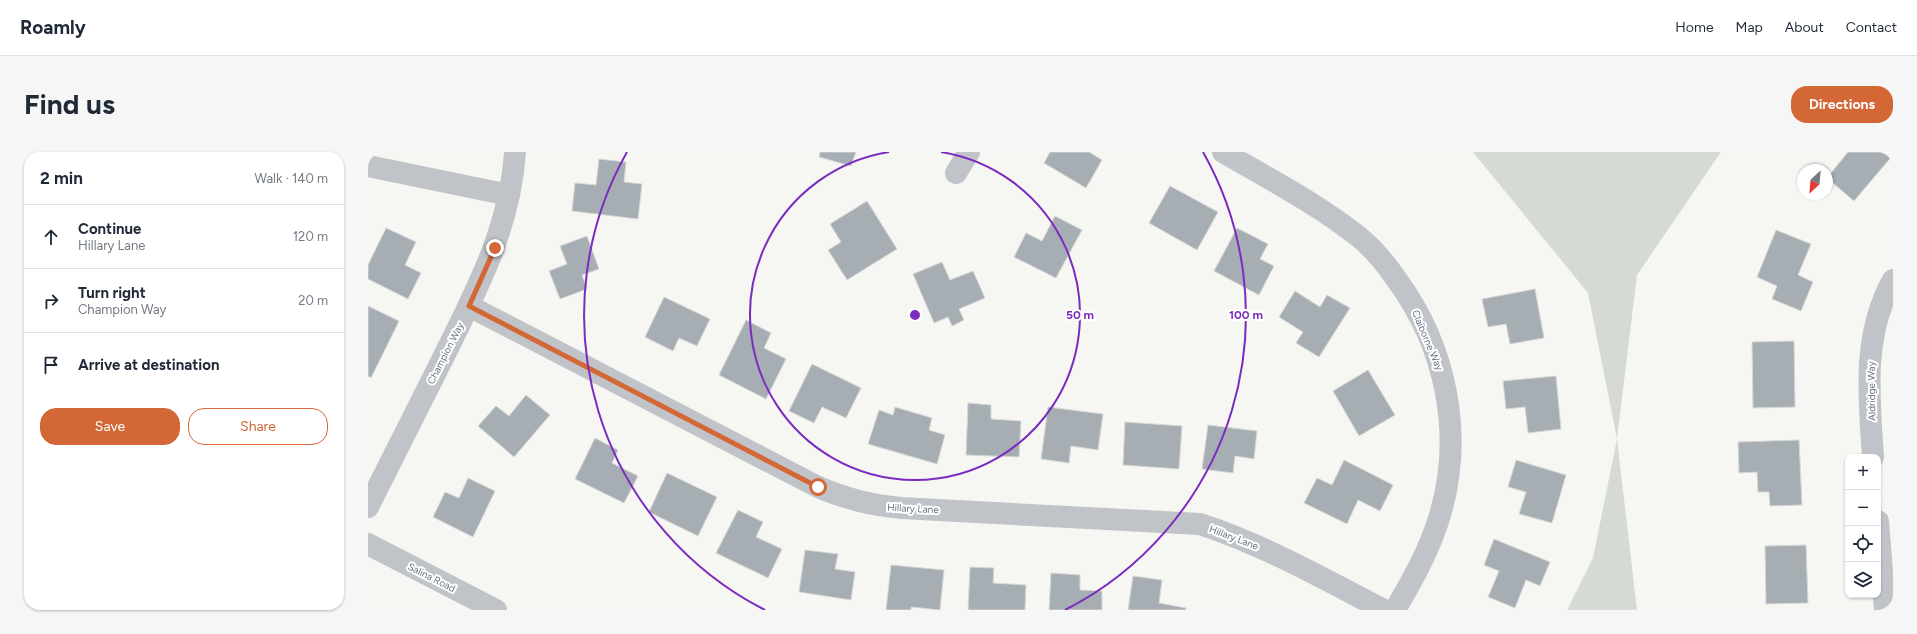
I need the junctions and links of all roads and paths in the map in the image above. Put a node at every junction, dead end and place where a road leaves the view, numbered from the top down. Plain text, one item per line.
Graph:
1 (515, 152) edge
2 (969, 152) edge
3 (1223, 152) edge
4 (368, 166) edge
5 (956, 173) dead end
6 (509, 195) junction
7 (1893, 280) edge
8 (469, 306) junction
9 (1873, 454) edge
10 (368, 507) edge
11 (1878, 526) edge
12 (368, 544) edge
13 (496, 610) edge
14 (1384, 610) edge
15 (1395, 610) edge
16 (1885, 610) edge

1 - 6 street, Champion Way
2 - 5 street
3 - 15 street, Claiborne Way
4 - 6 street
6 - 8 street, Champion Way
7 - 9 street, Aldridge Way
8 - 10 street, Champion Way
8 - 14 street, Hillary Lane
11 - 16 street
12 - 13 street, Salina Road

